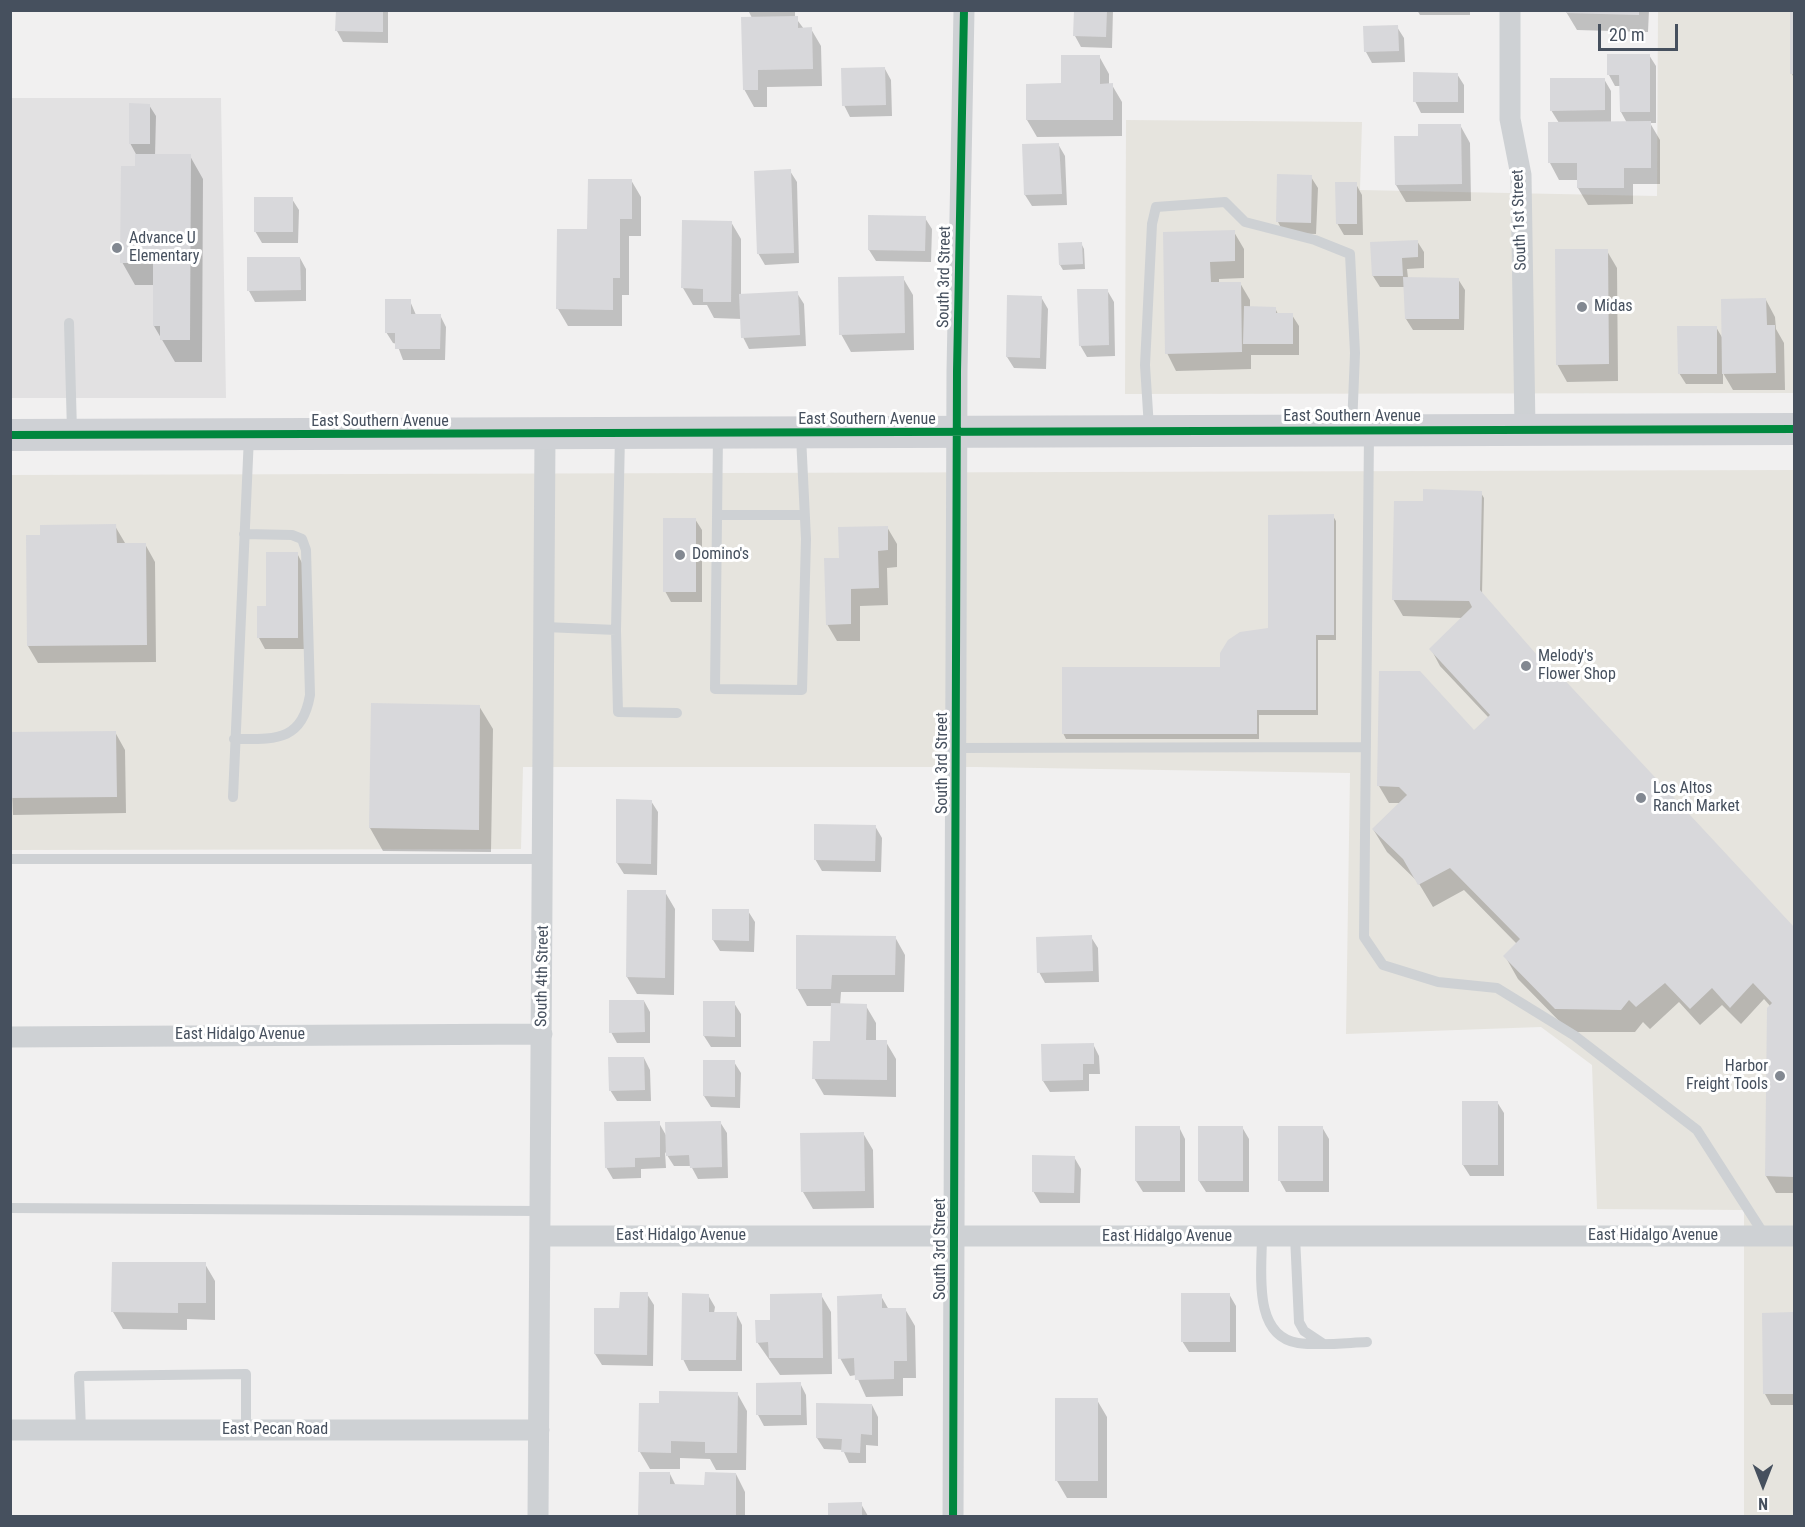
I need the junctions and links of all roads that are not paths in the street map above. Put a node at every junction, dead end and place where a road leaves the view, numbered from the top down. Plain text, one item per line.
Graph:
1 (964, 10) edge
2 (1510, 10) edge
3 (69, 323) dead end
4 (1525, 429) junction
5 (1794, 429) edge
6 (1360, 430) junction
7 (1149, 432) junction
8 (801, 433) junction
9 (957, 433) junction
10 (72, 434) junction
11 (718, 434) junction
12 (10, 435) edge
13 (546, 435) junction
14 (620, 435) junction
15 (249, 436) junction
16 (717, 515) junction
17 (803, 515) junction
18 (244, 534) junction
19 (545, 627) junction
20 (616, 630) junction
21 (678, 713) dead end
22 (234, 739) junction
23 (1366, 747) junction
24 (956, 748) junction
25 (233, 797) dead end
26 (10, 859) edge
27 (544, 859) junction
28 (542, 1034) junction
29 (10, 1037) edge
30 (10, 1208) edge
31 (541, 1211) junction
32 (540, 1236) junction
33 (1262, 1236) junction
34 (1295, 1236) junction
35 (1765, 1236) junction
36 (1794, 1236) edge
37 (954, 1237) junction
38 (1367, 1342) dead end
39 (1322, 1343) junction
40 (10, 1430) edge
41 (81, 1430) junction
42 (246, 1430) junction
43 (539, 1430) junction
44 (538, 1516) edge
45 (953, 1516) edge

1 - 9 street, South 3rd Street
2 - 4 street, South 1st Street
3 - 10 lane
4 - 5 main road, East Southern Avenue
4 - 6 main road, East Southern Avenue
6 - 7 main road, East Southern Avenue
6 - 7 lane
6 - 23 lane
7 - 9 main road, East Southern Avenue
8 - 9 main road, East Southern Avenue
8 - 11 main road, East Southern Avenue
8 - 17 lane
9 - 24 street, South 3rd Street
10 - 12 main road, East Southern Avenue
10 - 15 main road, East Southern Avenue
11 - 14 main road, East Southern Avenue
11 - 16 lane
13 - 14 main road, East Southern Avenue
13 - 15 main road, East Southern Avenue
13 - 19 street, South 4th Street
14 - 20 lane
15 - 18 lane
16 - 17 lane
16 - 17 lane
18 - 22 lane
18 - 22 lane
19 - 20 lane
19 - 27 street, South 4th Street
20 - 21 lane
22 - 25 lane
23 - 24 lane
23 - 35 lane
24 - 37 street, South 3rd Street
26 - 27 lane
27 - 28 street, South 4th Street
28 - 29 street, East Hidalgo Avenue
28 - 31 street, South 4th Street
30 - 31 lane
31 - 32 street, South 4th Street
32 - 37 street, East Hidalgo Avenue
32 - 43 street, South 4th Street
33 - 34 street, East Hidalgo Avenue
33 - 37 street, East Hidalgo Avenue
33 - 39 lane
34 - 35 street, East Hidalgo Avenue
34 - 39 lane
35 - 36 street, East Hidalgo Avenue
37 - 45 street, South 3rd Street
38 - 39 lane
40 - 41 street, East Pecan Road
41 - 42 street, East Pecan Road
41 - 42 lane
42 - 43 street, East Pecan Road
43 - 44 street, South 4th Street

